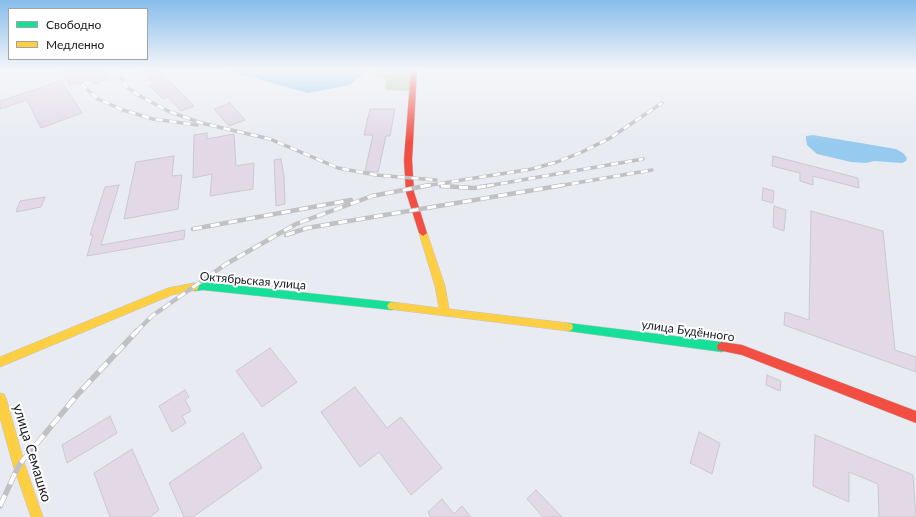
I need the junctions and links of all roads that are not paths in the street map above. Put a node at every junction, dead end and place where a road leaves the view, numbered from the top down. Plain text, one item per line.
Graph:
1 (412, 94) edge
2 (445, 312) junction
3 (0, 362) edge
4 (0, 398) edge
5 (916, 417) edge
6 (37, 517) edge

1 - 2 street
2 - 3 street, Октябрьская улица
2 - 5 street, улица Будённого
4 - 6 street, улица Семашко

